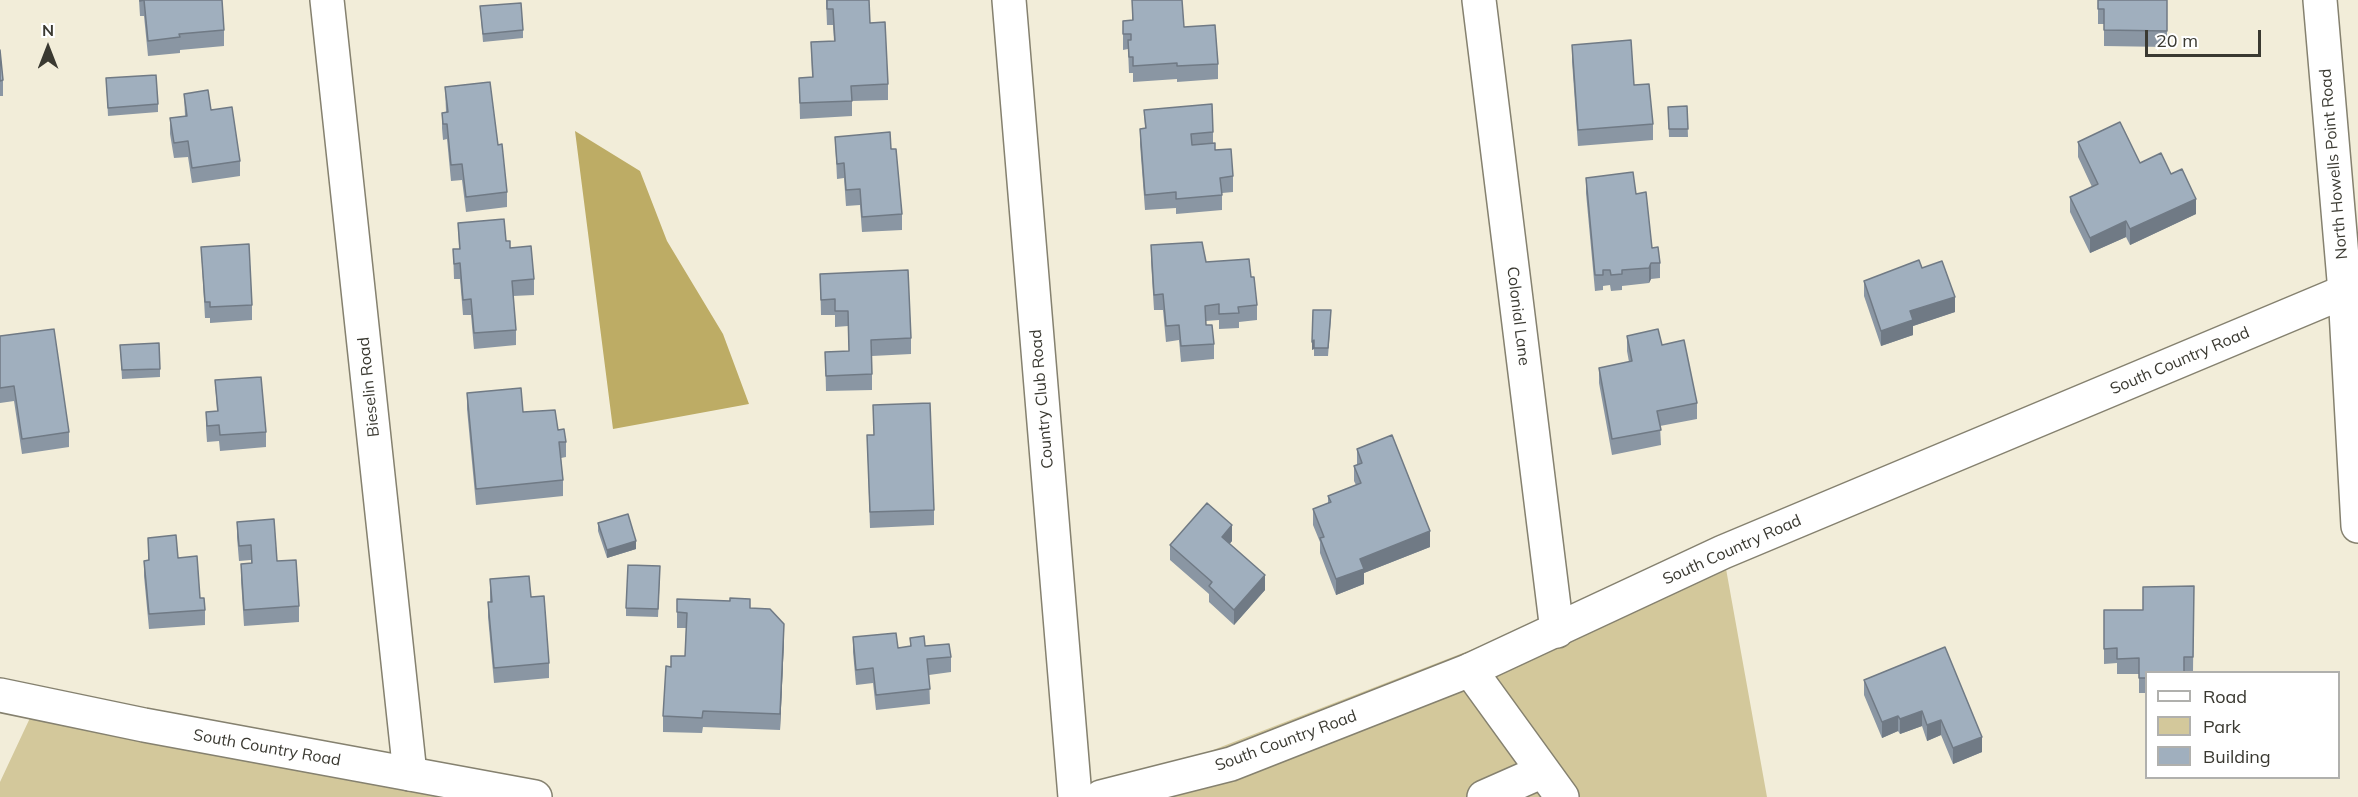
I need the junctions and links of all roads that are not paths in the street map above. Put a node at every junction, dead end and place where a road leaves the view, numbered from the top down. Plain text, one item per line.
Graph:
1 (327, 0) edge
2 (1009, 0) edge
3 (1479, 0) edge
4 (2320, 0) edge
5 (2352, 289) edge
6 (2358, 526) edge
7 (1557, 631) junction
8 (1470, 670) junction
9 (0, 695) edge
10 (1543, 771) junction
11 (410, 774) junction
12 (535, 797) edge
13 (1075, 797) edge
14 (1101, 797) edge
15 (1484, 797) edge
16 (1562, 797) edge

1 - 11 street, Bieselin Road
2 - 13 street, Country Club Road
3 - 7 street, Colonial Lane
4 - 5 street, North Howells Point Road
5 - 6 street, North Howells Point Road
5 - 7 street, South Country Road
7 - 8 street, South Country Road
8 - 10 street
8 - 14 street, South Country Road
9 - 11 street, South Country Road
10 - 15 street
10 - 16 street
11 - 12 street, South Country Road

